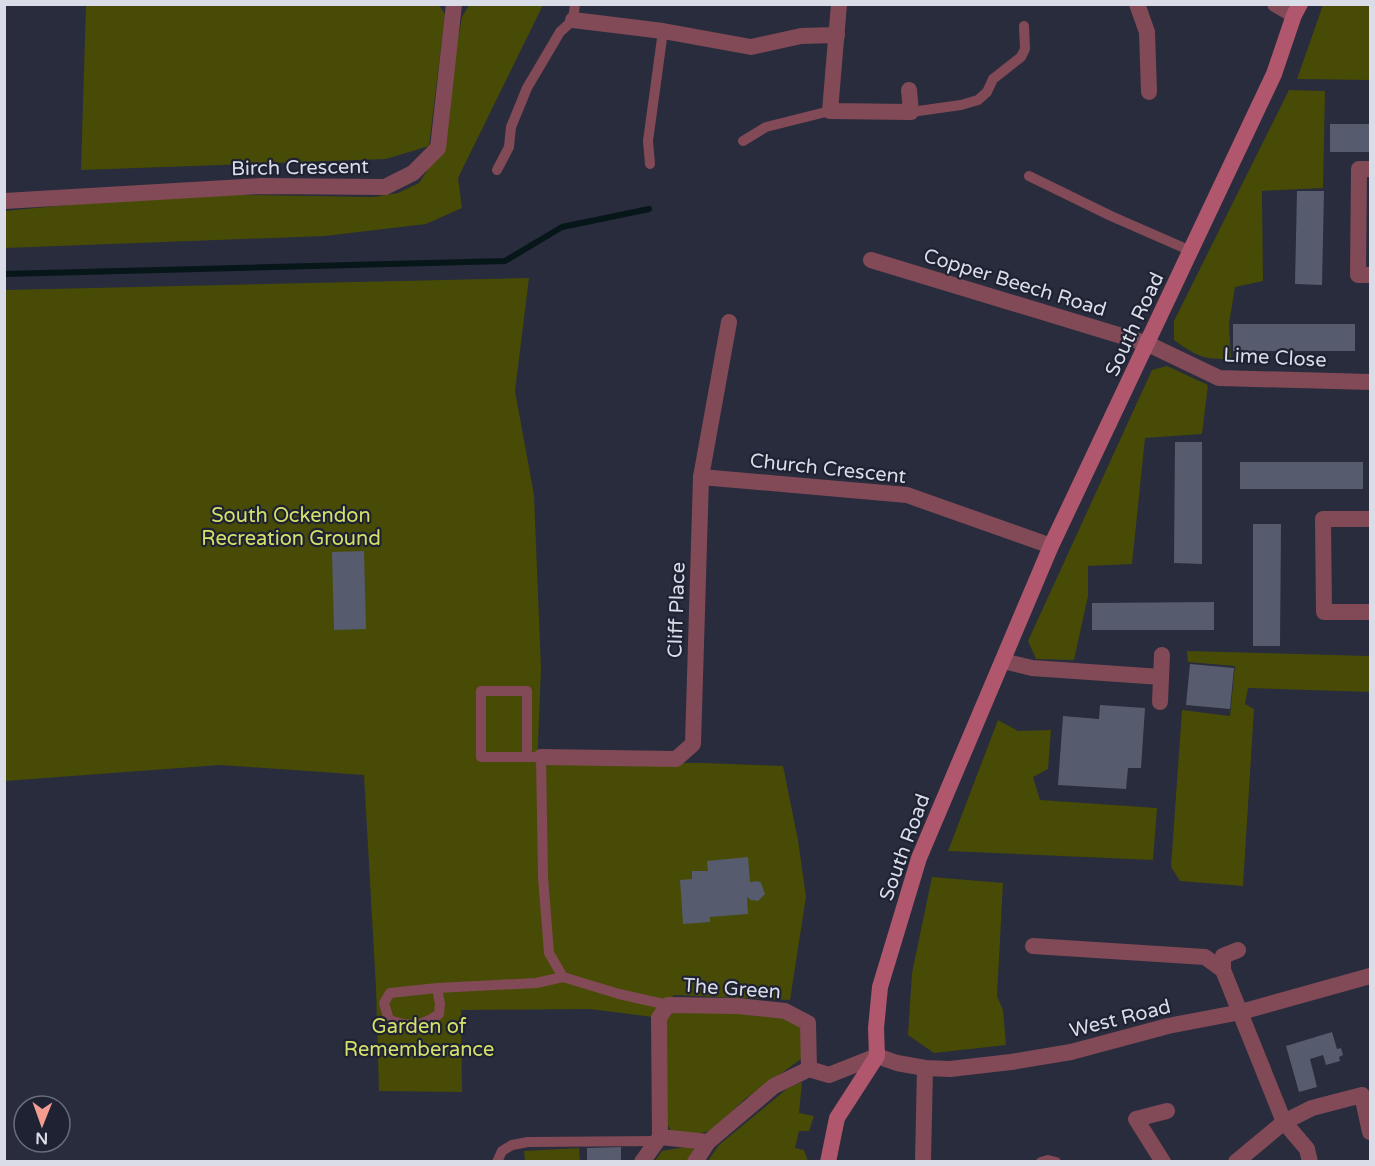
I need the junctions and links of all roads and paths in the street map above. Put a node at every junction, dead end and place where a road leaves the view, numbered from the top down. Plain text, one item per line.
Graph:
1 (454, 4) edge
2 (839, 4) edge
3 (1137, 4) edge
4 (1275, 4) edge
5 (1297, 10) edge
6 (574, 12) edge
7 (1024, 27) dead end
8 (663, 31) junction
9 (837, 35) junction
10 (909, 90) dead end
11 (1149, 92) dead end
12 (830, 111) junction
13 (911, 112) junction
14 (743, 141) dead end
15 (650, 164) dead end
16 (1371, 169) edge
17 (497, 170) dead end
18 (1029, 176) dead end
19 (4, 201) edge
20 (1364, 218) edge
21 (1191, 251) junction
22 (871, 260) dead end
23 (1371, 275) edge
24 (729, 322) dead end
25 (1148, 344) junction
26 (1371, 382) edge
27 (701, 477) junction
28 (1371, 519) edge
29 (1051, 546) junction
30 (1371, 612) edge
31 (1162, 655) dead end
32 (1003, 661) junction
33 (1161, 676) junction
34 (1160, 702) dead end
35 (534, 757) junction
36 (1033, 946) dead end
37 (1238, 950) dead end
38 (1223, 970) junction
39 (1371, 976) edge
40 (563, 977) junction
41 (437, 988) junction
42 (668, 1005) junction
43 (1241, 1012) junction
44 (877, 1056) junction
45 (926, 1068) junction
46 (809, 1069) junction
47 (1167, 1111) dead end
48 (1284, 1122) junction
49 (1371, 1132) edge
50 (658, 1139) junction
51 (708, 1142) junction
52 (497, 1161) edge
53 (642, 1161) edge
54 (695, 1161) edge
55 (828, 1161) edge
56 (923, 1161) edge
57 (1041, 1161) edge
58 (1056, 1161) edge
59 (1163, 1161) edge
60 (1236, 1161) edge
61 (1310, 1161) edge

1 - 19 street, Birch Crescent
2 - 9 street
3 - 11 street
4 - 5 street
5 - 21 main road, South Road
6 - 8 street
6 - 17 lane
7 - 13 lane
8 - 9 street
8 - 15 lane
9 - 12 street
10 - 13 street
12 - 13 street
12 - 14 lane
16 - 20 street
18 - 21 lane
20 - 23 street
21 - 25 main road, South Road
22 - 25 street, Copper Beech Road
24 - 27 street, Cliff Place
25 - 26 street, Lime Close
25 - 29 main road, South Road
27 - 29 street, Church Crescent
27 - 35 street, Cliff Place
28 - 30 street
29 - 32 main road, South Road
31 - 33 street
32 - 33 street
32 - 44 main road, South Road
33 - 34 street
35 - 35 lane
35 - 40 lane
36 - 38 street
37 - 38 street
38 - 43 street
39 - 43 street, West Road
40 - 41 lane
40 - 42 lane
41 - 41 lane
42 - 46 street, The Green
42 - 50 street, The Green
43 - 45 street, West Road
43 - 48 street
44 - 45 street, West Road
44 - 46 street
44 - 55 main road
45 - 56 street
46 - 51 street
47 - 59 street
48 - 49 street
48 - 60 street
48 - 61 street
50 - 51 street
50 - 52 lane
50 - 53 street
51 - 54 street
57 - 58 lane

